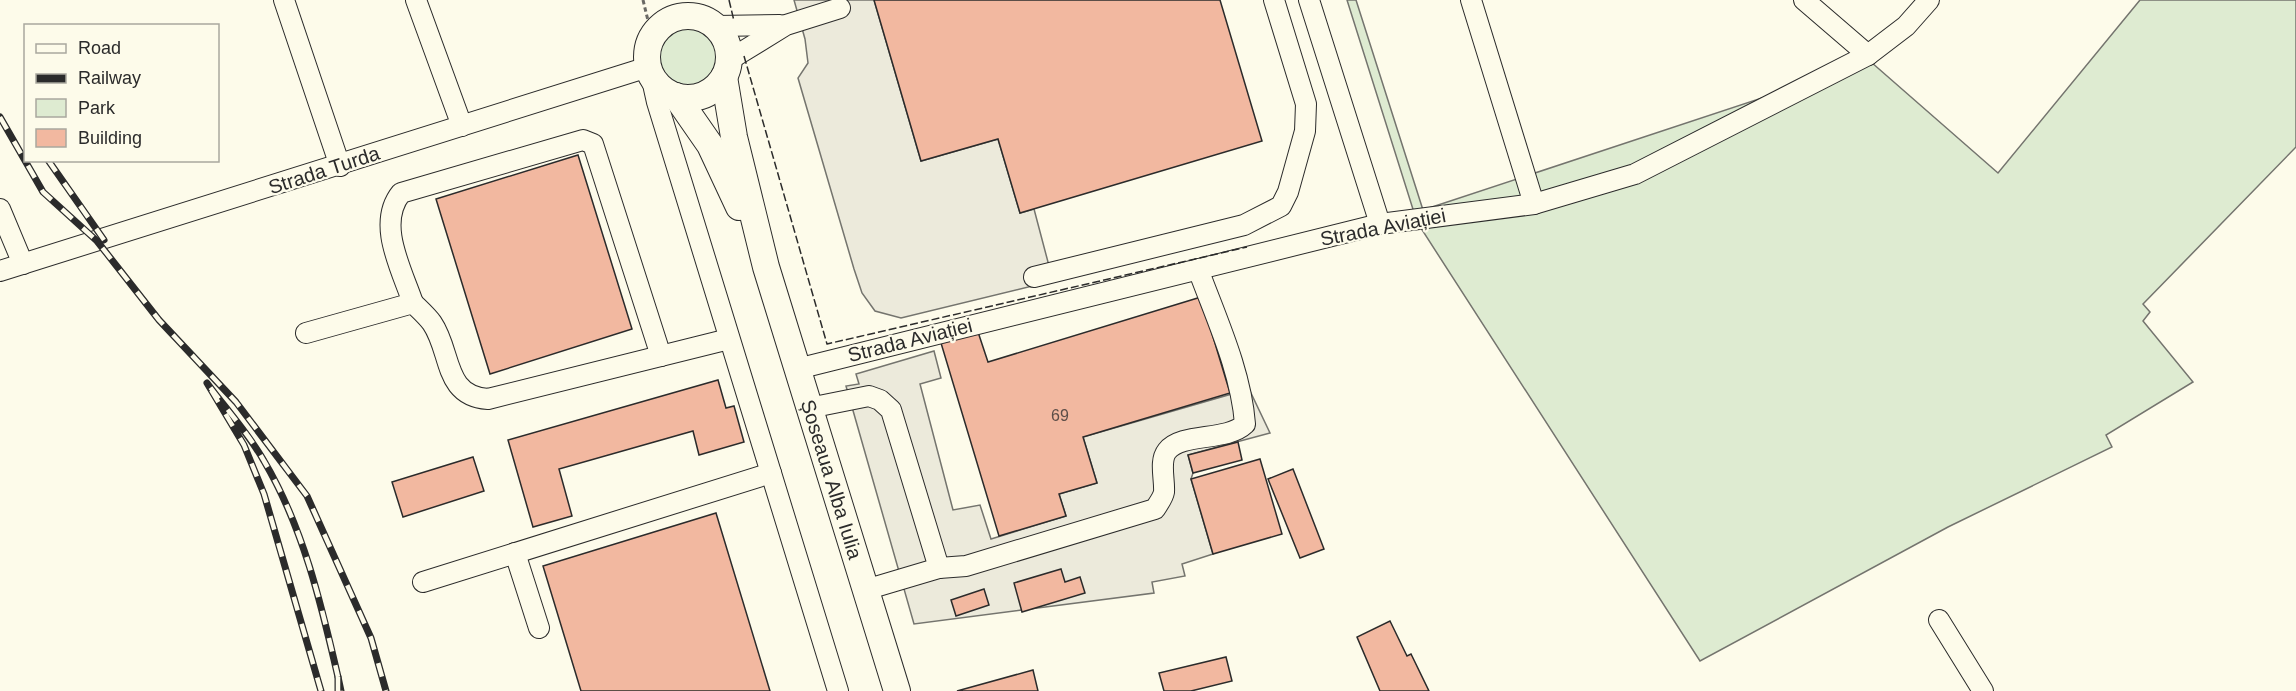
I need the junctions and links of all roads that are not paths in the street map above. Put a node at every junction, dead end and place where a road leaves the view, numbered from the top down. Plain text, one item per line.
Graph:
1 (284, 0) edge
2 (416, 0) edge
3 (1274, 0) edge
4 (1309, 0) edge
5 (1472, 0) edge
6 (1804, 0) edge
7 (1929, 0) edge
8 (648, 1) edge
9 (840, 8) dead end
10 (707, 16) edge
11 (786, 25) junction
12 (656, 32) junction
13 (1868, 55) junction
14 (727, 68) junction
15 (650, 71) junction
16 (675, 96) junction
17 (662, 119) junction
18 (462, 126) junction
19 (340, 166) junction
20 (1534, 204) junction
21 (0, 209) edge
22 (1380, 224) junction
23 (0, 253) edge
24 (23, 264) junction
25 (766, 267) junction
26 (1198, 269) junction
27 (0, 271) edge
28 (1034, 277) dead end
29 (413, 303) junction
30 (306, 333) dead end
31 (729, 339) junction
32 (661, 356) junction
33 (797, 369) junction
34 (809, 408) junction
35 (771, 473) junction
36 (515, 553) junction
37 (939, 568) junction
38 (423, 582) dead end
39 (865, 590) junction
40 (1939, 620) dead end
41 (539, 628) dead end
42 (838, 691) edge
43 (897, 691) edge
44 (1983, 691) edge

1 - 19 street
2 - 18 street
3 - 28 street
4 - 22 street
5 - 20 street
6 - 13 street
7 - 13 street, Strada Aviației
8 - 12 main road
9 - 11 street
10 - 11 street
10 - 12 main road
10 - 14 main road
11 - 14 street
12 - 15 main road
13 - 20 street, Strada Aviației
14 - 16 main road
14 - 25 main road, Șoseaua Alba Iulia
15 - 16 main road
15 - 17 street
15 - 18 street, Strada Turda
16 - 17 street
16 - 25 main road, Șoseaua Alba Iulia
17 - 31 street
18 - 19 street, Strada Turda
19 - 24 street, Strada Turda
20 - 22 street, Strada Aviației
21 - 24 street
22 - 26 street, Strada Aviației
23 - 24 street
24 - 27 street, Strada Turda
25 - 33 main road, Șoseaua Alba Iulia
26 - 33 street, Strada Aviației
26 - 37 street
29 - 30 street
29 - 32 street
29 - 32 street
31 - 32 street
31 - 35 street
33 - 34 main road, Șoseaua Alba Iulia
34 - 37 street
34 - 39 main road, Șoseaua Alba Iulia
35 - 36 street
35 - 42 street
36 - 38 street
36 - 41 street
37 - 39 street
39 - 43 main road, Șoseaua Alba Iulia
40 - 44 street

